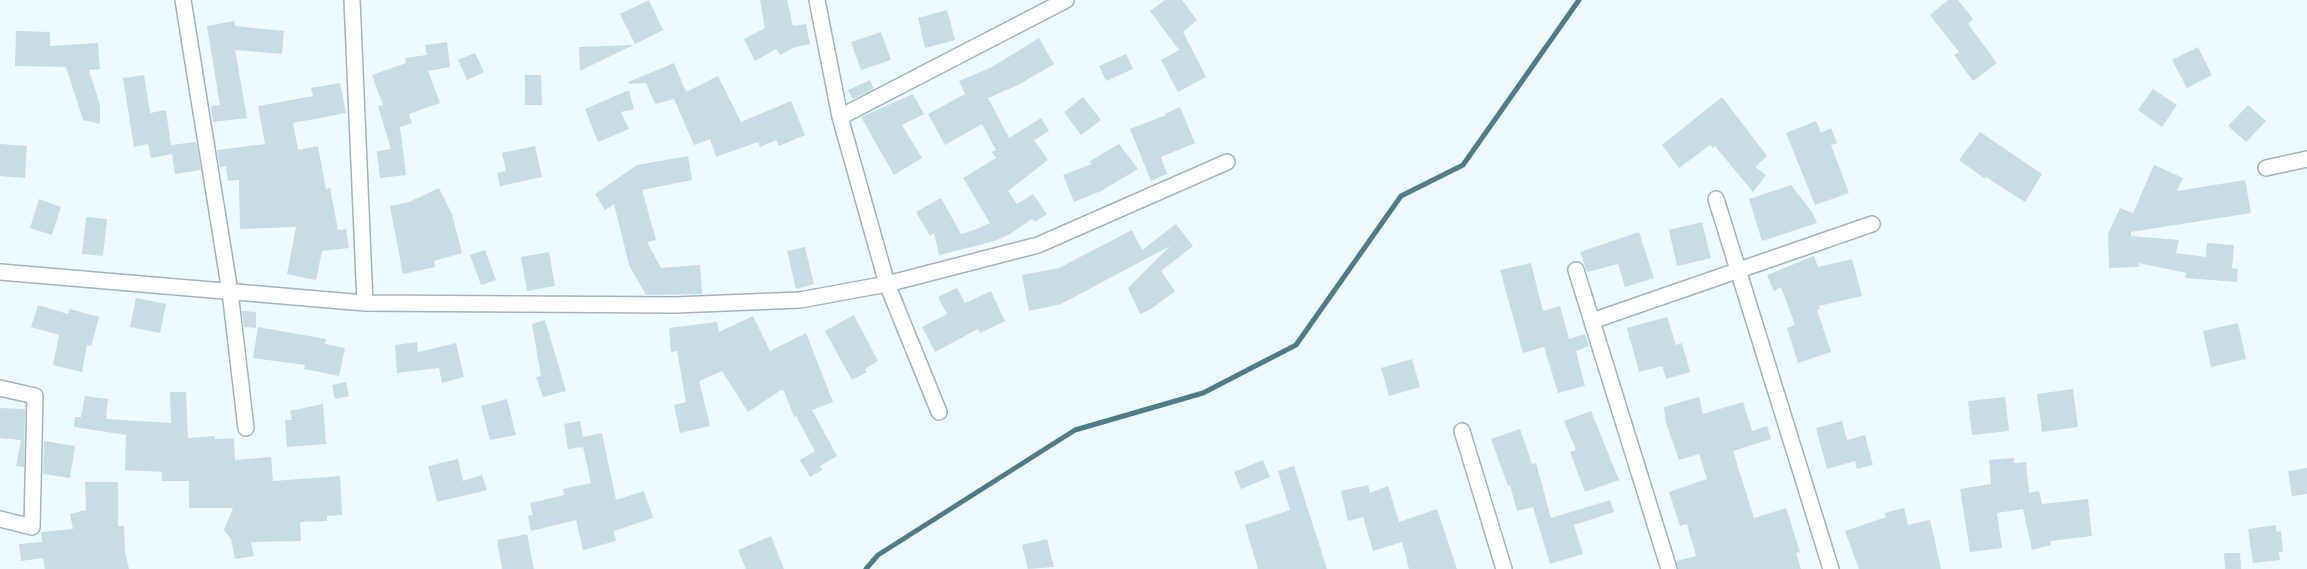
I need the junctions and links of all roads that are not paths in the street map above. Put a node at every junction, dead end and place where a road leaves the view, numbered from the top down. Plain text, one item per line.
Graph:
1 (183, 0) edge
2 (352, 0) edge
3 (817, 0) edge
4 (1066, 0) edge
5 (840, 117) junction
6 (2307, 159) edge
7 (1227, 162) dead end
8 (2266, 168) dead end
9 (1716, 199) dead end
10 (1872, 224) dead end
11 (1576, 270) dead end
12 (1738, 270) junction
13 (0, 272) edge
14 (887, 285) junction
15 (230, 292) junction
16 (364, 303) junction
17 (1592, 321) junction
18 (0, 388) edge
19 (939, 412) dead end
20 (246, 428) dead end
21 (1462, 431) dead end
22 (0, 519) edge
23 (1504, 569) edge
24 (1669, 569) edge
25 (1831, 569) edge

1 - 15 street
2 - 16 street
3 - 5 street
4 - 5 street
5 - 14 street
6 - 8 street
7 - 14 street
9 - 12 street
10 - 12 street
11 - 17 street
12 - 17 street
12 - 25 street
13 - 15 street
14 - 16 street
14 - 19 street
15 - 16 street
15 - 20 street
17 - 24 street
18 - 22 street
21 - 23 street

